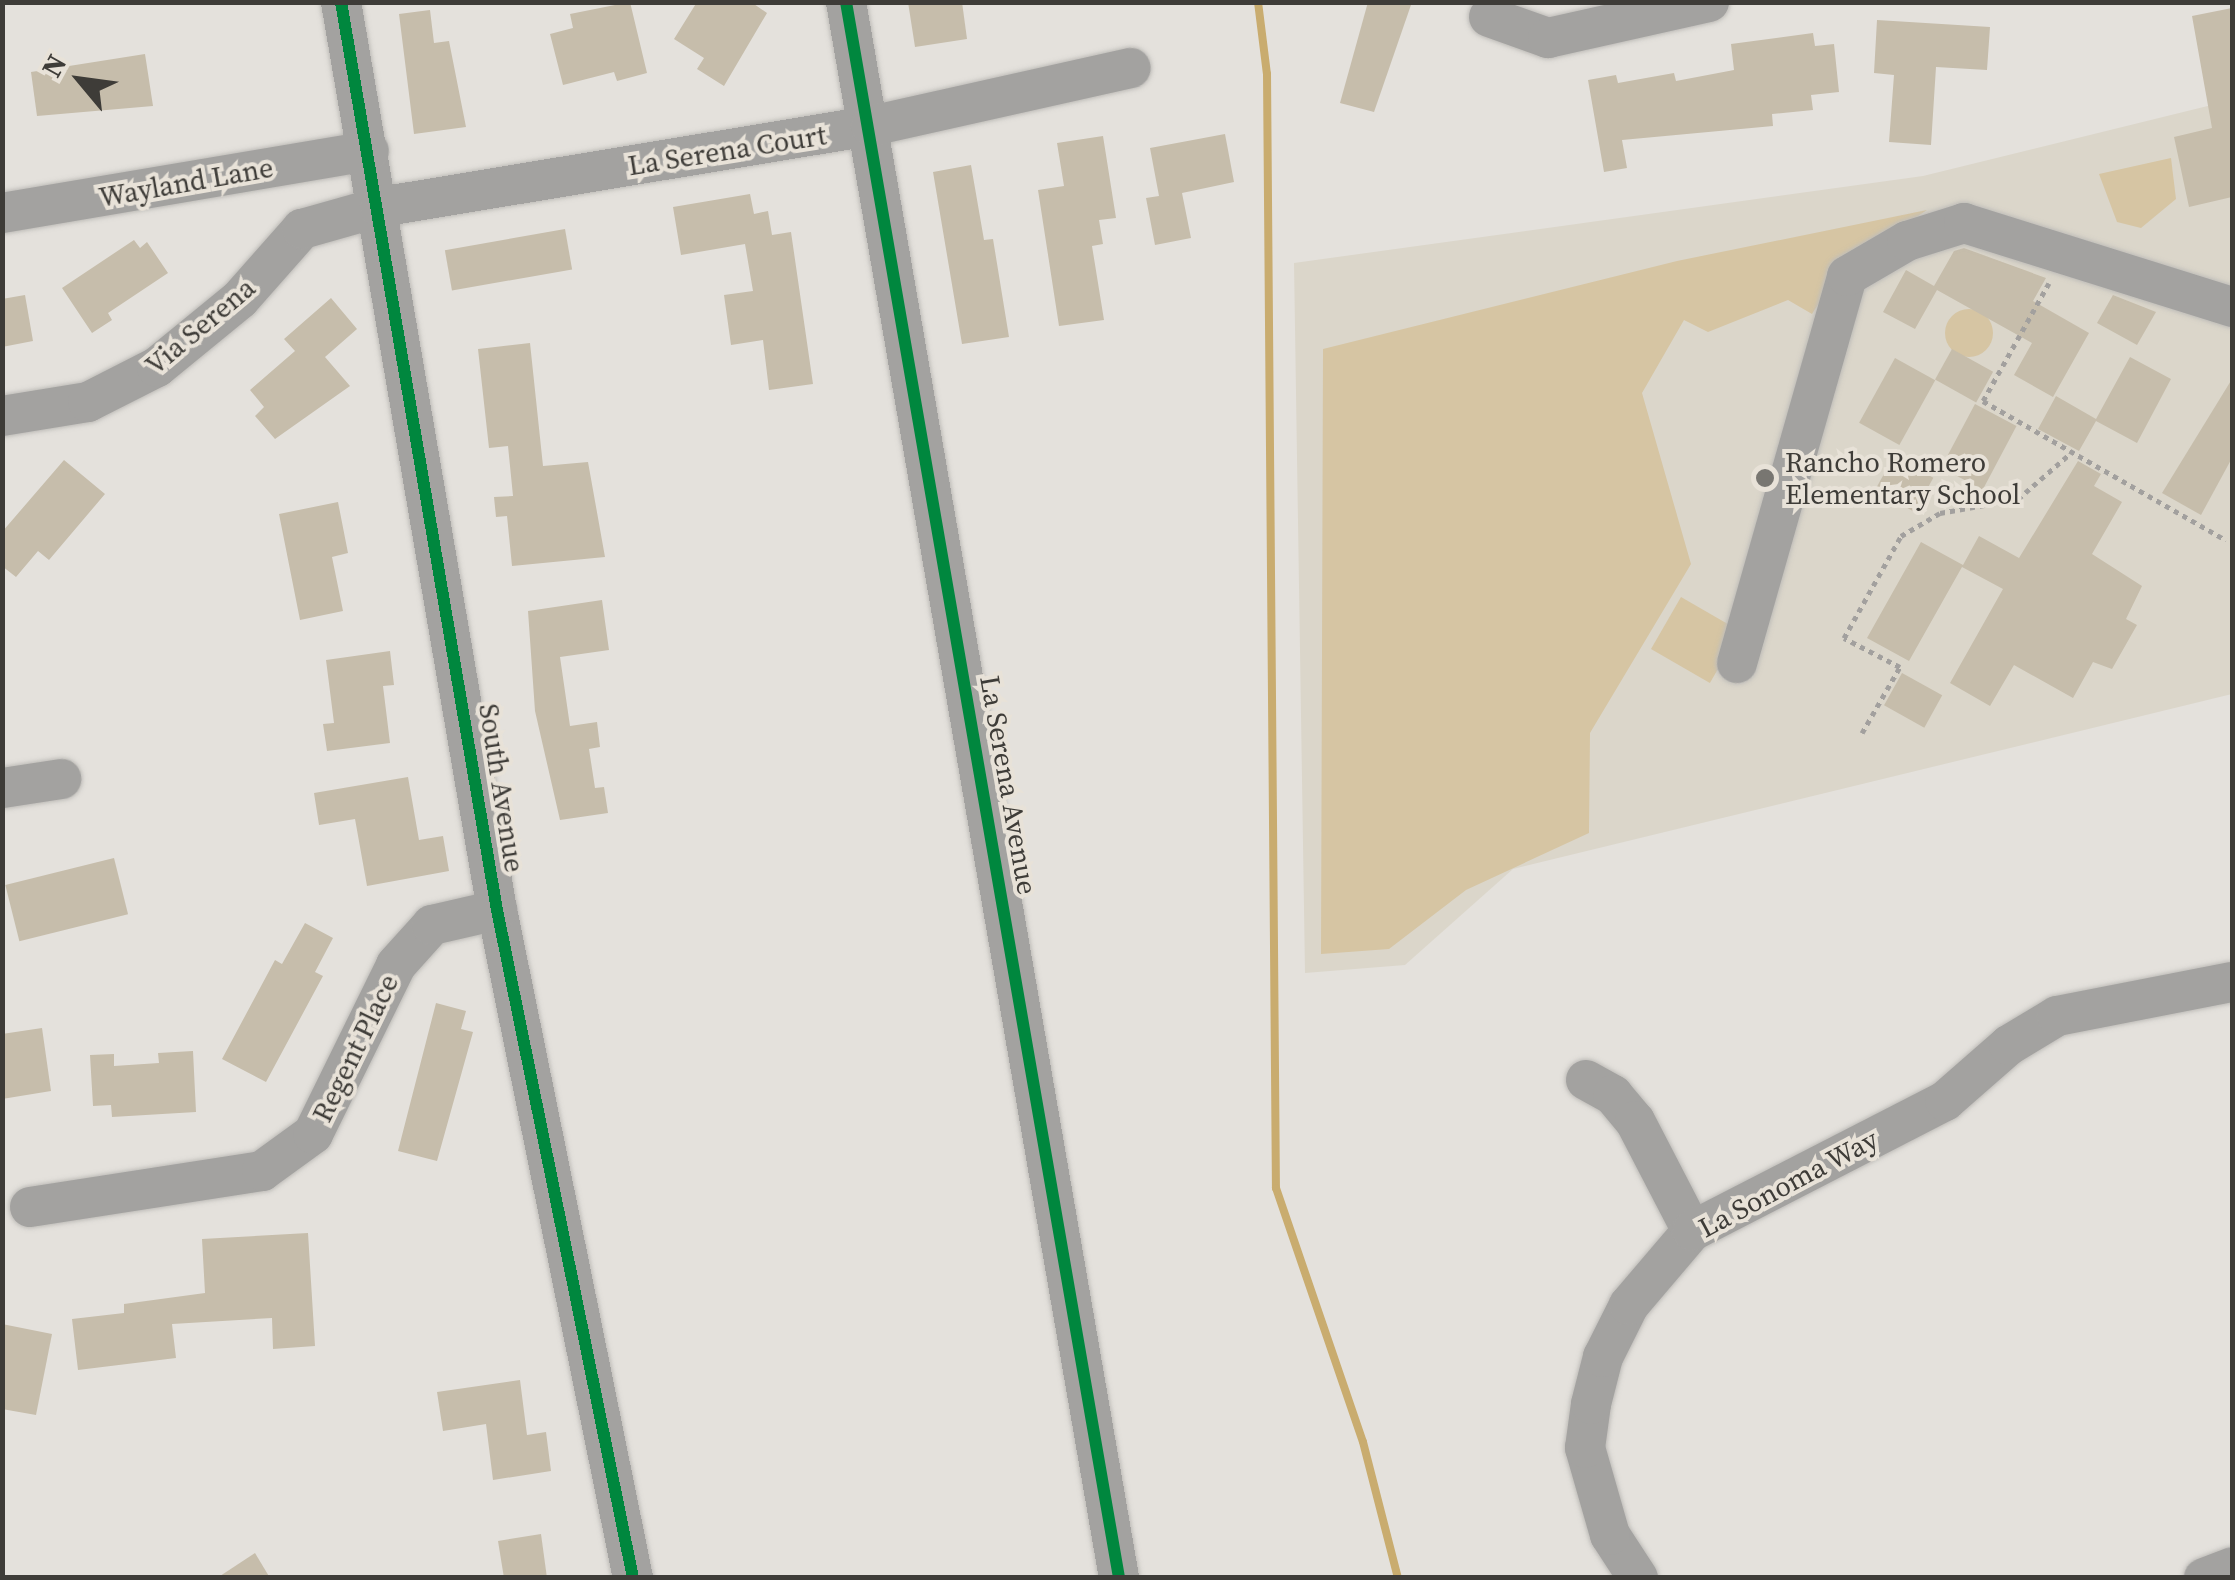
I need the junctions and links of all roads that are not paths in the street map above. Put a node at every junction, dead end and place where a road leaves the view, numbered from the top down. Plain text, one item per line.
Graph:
1 (341, 2) edge
2 (846, 2) edge
3 (1710, 2) edge
4 (1489, 17) dead end
5 (1130, 68) dead end
6 (871, 126) junction
7 (369, 151) junction
8 (380, 207) junction
9 (2, 213) edge
10 (2232, 307) edge
11 (2, 416) edge
12 (1737, 663) dead end
13 (61, 780) dead end
14 (2, 788) edge
15 (497, 910) junction
16 (2232, 982) edge
17 (1586, 1080) dead end
18 (30, 1207) dead end
19 (1692, 1231) junction
20 (2232, 1567) edge
21 (634, 1578) edge
22 (1120, 1578) edge
23 (1638, 1578) edge
24 (2204, 1578) edge

1 - 7 street, South Avenue
2 - 6 street, La Serena Avenue
3 - 4 street
5 - 6 street, La Serena Court
6 - 8 street, La Serena Court
6 - 22 street, La Serena Avenue
7 - 8 street, South Avenue
7 - 9 street, Wayland Lane
8 - 11 street, Via Serena
8 - 15 street, South Avenue
10 - 12 street
13 - 14 street
15 - 18 street, Regent Place
15 - 21 street, South Avenue
16 - 19 street, La Sonoma Way
17 - 19 street
19 - 23 street, La Sonoma Way
20 - 24 street

